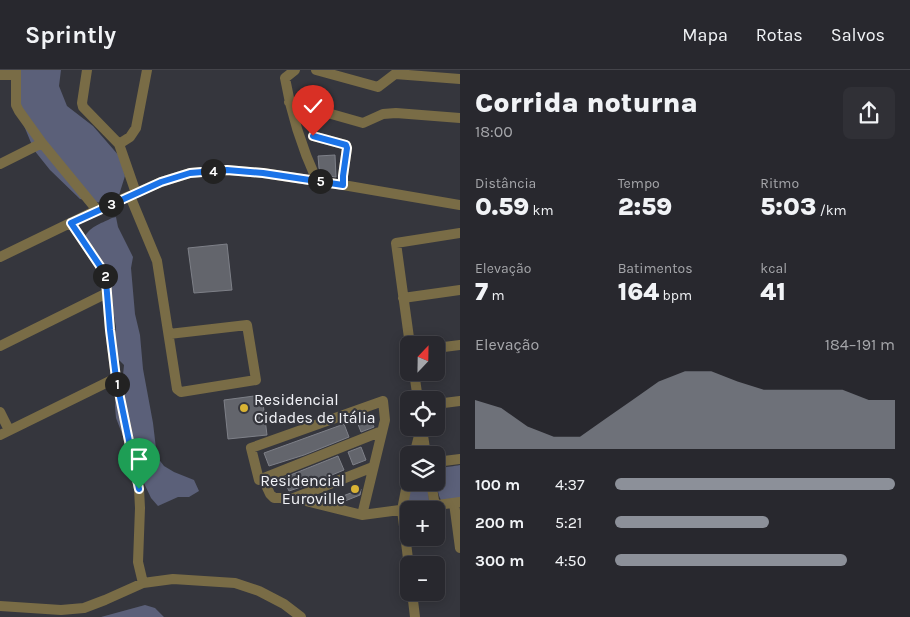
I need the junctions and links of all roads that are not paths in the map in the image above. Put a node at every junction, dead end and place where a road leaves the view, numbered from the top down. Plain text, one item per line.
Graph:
1 (87, 70) edge
2 (147, 70) edge
3 (295, 70) edge
4 (316, 70) edge
5 (16, 72) edge
6 (0, 75) edge
7 (460, 79) edge
8 (289, 102) junction
9 (460, 118) edge
10 (313, 136) dead end
11 (42, 143) junction
12 (119, 144) junction
13 (0, 164) edge
14 (317, 181) junction
15 (343, 185) junction
16 (133, 194) junction
17 (460, 198) edge
18 (419, 199) junction
19 (460, 205) edge
20 (97, 210) junction
21 (71, 223) junction
22 (460, 233) edge
23 (0, 257) edge
24 (460, 290) edge
25 (107, 293) junction
26 (403, 298) junction
27 (169, 334) junction
28 (409, 336) edge
29 (460, 344) edge
30 (0, 346) edge
31 (445, 346) edge
32 (116, 378) junction
33 (460, 401) edge
34 (445, 403) edge
35 (0, 412) edge
36 (382, 431) junction
37 (5, 433) edge
38 (460, 459) edge
39 (445, 461) edge
40 (373, 468) junction
41 (264, 479) junction
42 (294, 498) junction
43 (457, 503) edge
44 (400, 510) edge
45 (362, 515) junction
46 (460, 548) edge
47 (143, 582) junction
48 (413, 601) edge
49 (0, 606) edge
50 (301, 617) edge
51 (415, 617) edge

1 - 12 street
2 - 12 street
3 - 8 street
4 - 7 street
5 - 6 street
5 - 11 street
8 - 9 street
8 - 14 street
10 - 15 street
11 - 13 street
11 - 20 street
12 - 16 street
14 - 15 street
14 - 16 street
15 - 18 street
16 - 20 street
16 - 27 street
17 - 18 street
18 - 19 street
20 - 21 street
21 - 23 street
21 - 25 street
22 - 26 street
24 - 26 street
25 - 30 street
25 - 32 street
26 - 28 street
27 - 27 street
29 - 31 street
32 - 37 street
32 - 47 street
33 - 34 street
35 - 37 street
36 - 40 street
36 - 41 street
36 - 41 street
38 - 39 street
40 - 42 street
40 - 45 street
41 - 42 street
42 - 45 street
43 - 46 street
44 - 45 street
47 - 49 street
47 - 50 street
48 - 51 street

